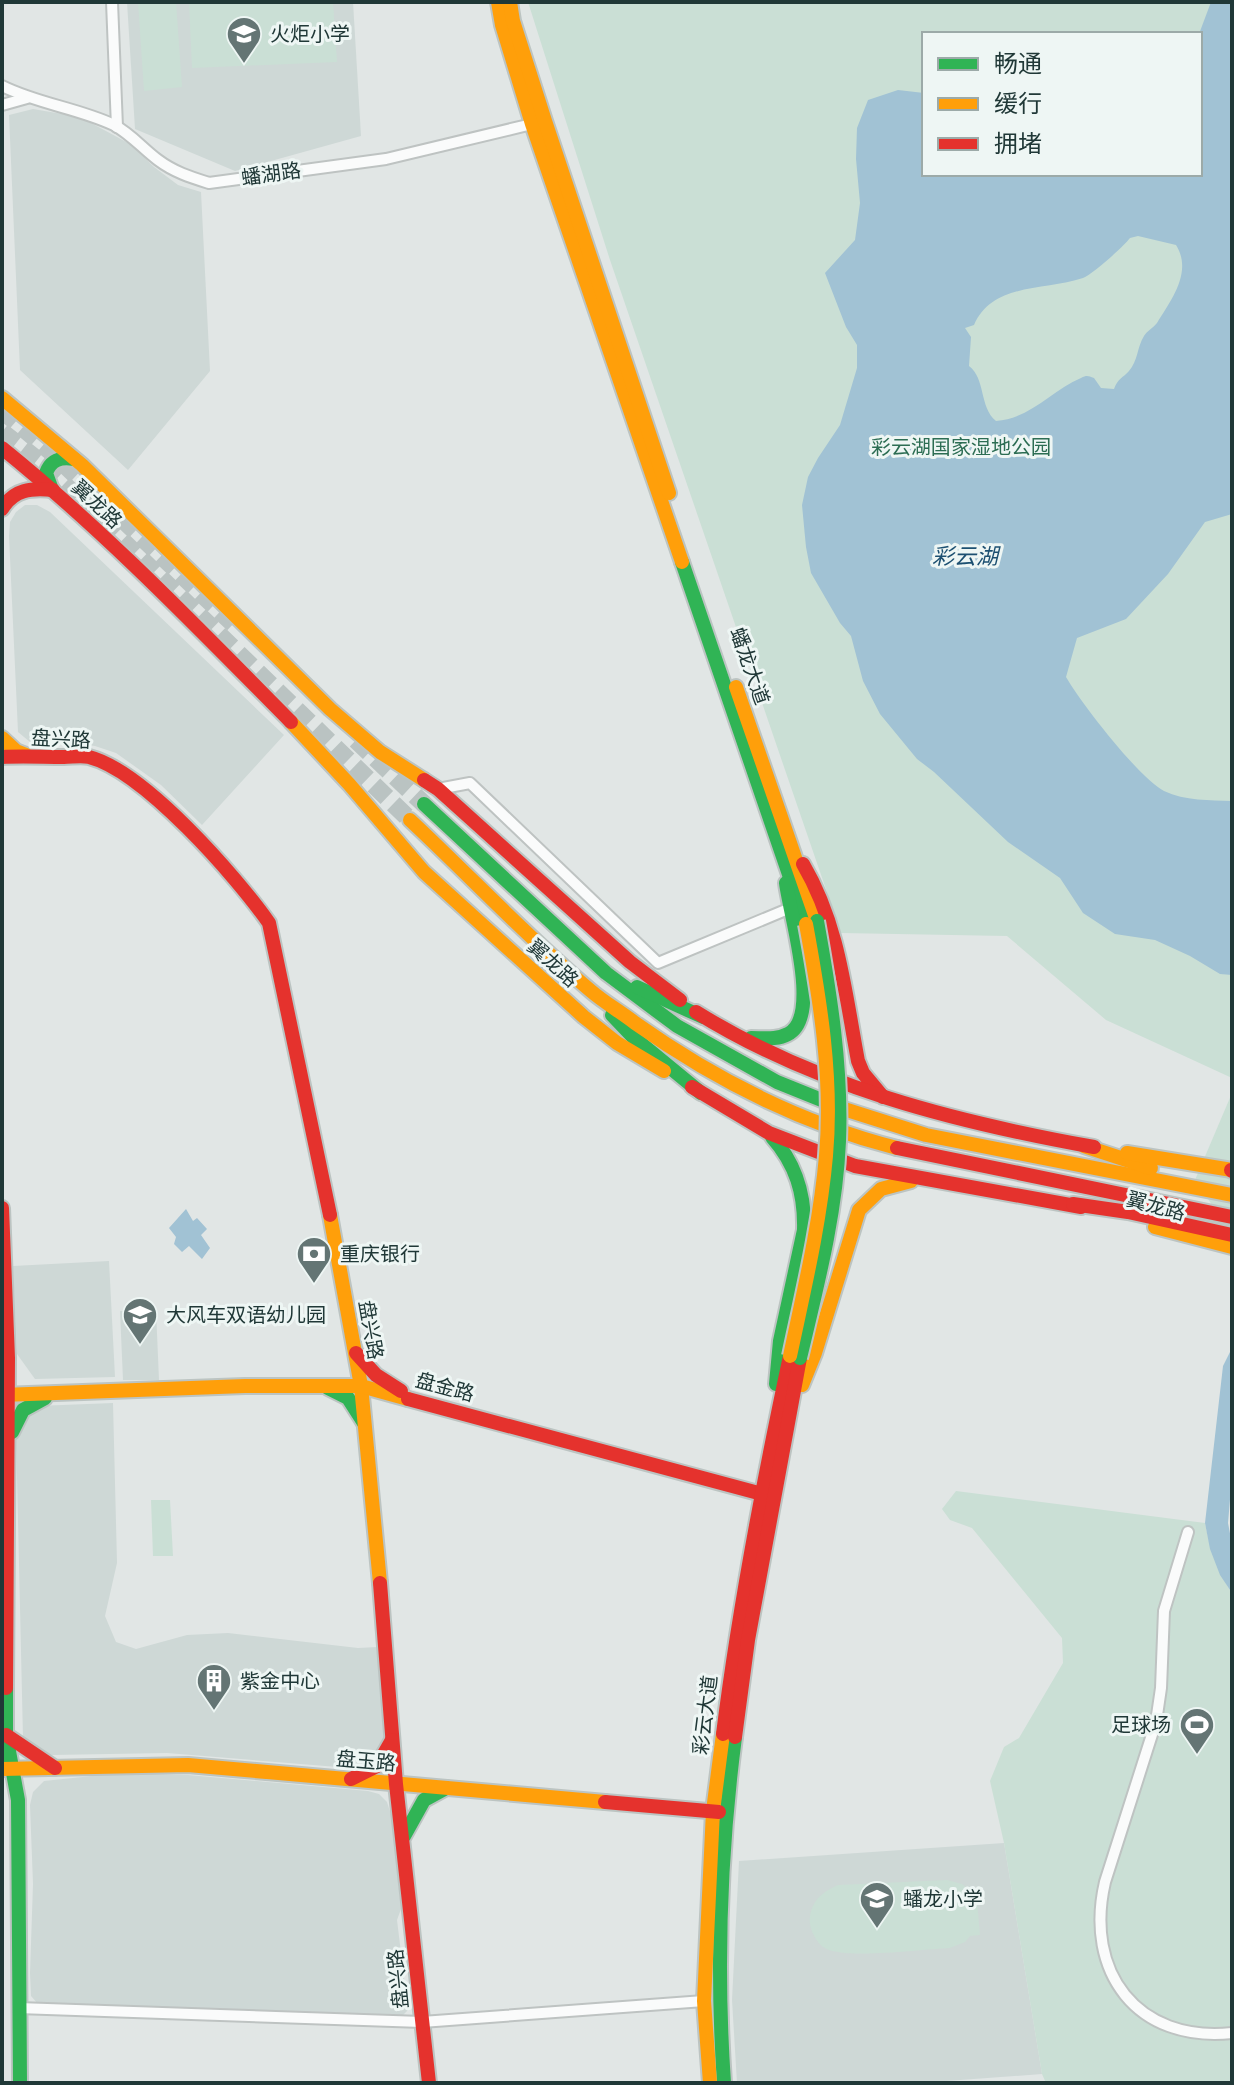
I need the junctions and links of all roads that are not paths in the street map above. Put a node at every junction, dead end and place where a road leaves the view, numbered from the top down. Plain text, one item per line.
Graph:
1 (112, 2) edge
2 (498, 2) edge
3 (510, 2) edge
4 (2, 86) edge
5 (27, 98) junction
6 (2, 105) edge
7 (532, 124) junction
8 (117, 127) junction
9 (2, 398) edge
10 (2, 448) edge
11 (74, 459) junction
12 (54, 490) junction
13 (2, 509) edge
14 (2, 738) edge
15 (30, 756) junction
16 (2, 757) edge
17 (2, 764) edge
18 (438, 789) junction
19 (424, 804) tunnel mouth
20 (410, 820) tunnel mouth
21 (787, 851) junction
22 (788, 909) junction
23 (606, 973) junction
24 (592, 992) junction
25 (703, 1017) junction
26 (735, 1036) junction
27 (701, 1093) junction
28 (887, 1100) junction
29 (769, 1133) junction
30 (1084, 1146) junction
31 (1232, 1170) edge
32 (1135, 1171) junction
33 (935, 1179) junction
34 (1232, 1184) edge
35 (1232, 1195) edge
36 (2, 1208) edge
37 (1127, 1216) junction
38 (1232, 1217) edge
39 (1232, 1234) edge
40 (1232, 1247) edge
41 (355, 1352) junction
42 (795, 1357) junction
43 (5, 1361) edge
44 (325, 1386) junction
45 (361, 1386) junction
46 (60, 1393) junction
47 (5, 1395) edge
48 (411, 1398) junction
49 (791, 1412) junction
50 (775, 1420) junction
51 (366, 1427) junction
52 (7, 1450) junction
53 (766, 1496) junction
54 (1188, 1532) dead end
55 (6, 1735) junction
56 (393, 1739) junction
57 (55, 1768) junction
58 (7, 1769) edge
59 (351, 1780) junction
60 (396, 1784) junction
61 (446, 1788) junction
62 (2, 1791) edge
63 (18, 1800) junction
64 (719, 1812) junction
65 (404, 1836) junction
66 (704, 2001) junction
67 (18, 2008) junction
68 (422, 2022) junction
69 (1232, 2033) edge
70 (20, 2083) edge
71 (429, 2083) edge
72 (710, 2083) edge
73 (724, 2083) edge

1 - 8 street
2 - 7 main road, 蟠龙大道
3 - 21 main road, 蟠龙大道
4 - 5 street, 蟠湖路
5 - 6 street
5 - 8 street, 蟠湖路
7 - 8 street, 蟠湖路
7 - 21 main road, 蟠龙大道
9 - 11 main road, 翼龙路
10 - 12 main road, 翼龙路
11 - 12 main road
11 - 18 main road, 翼龙路
12 - 13 main road
12 - 27 main road, 翼龙路
14 - 15 main road
15 - 16 main road, 盘兴路
15 - 17 main road
15 - 41 main road, 盘兴路
18 - 22 street
18 - 25 main road, 翼龙路
19 - 23 main road, 翼龙路
20 - 24 main road, 翼龙路
21 - 22 main road
21 - 28 main road
21 - 42 main road, 蟠龙大道, bridge
22 - 26 main road
23 - 25 main road
23 - 32 main road, 翼龙路
24 - 27 main road
24 - 38 main road, 翼龙路
25 - 26 main road, 翼龙路
26 - 28 main road, 翼龙路
27 - 29 main road, 翼龙路
28 - 30 main road, 翼龙路
29 - 33 main road, 翼龙路
29 - 50 main road
30 - 31 main road, 翼龙路
30 - 32 main road
32 - 34 main road
32 - 35 main road, 翼龙路
33 - 37 main road, 翼龙路
33 - 49 main road
36 - 43 main road
37 - 39 main road
37 - 40 main road, 翼龙路
41 - 45 main road, 盘兴路
41 - 48 main road
42 - 49 main road, 彩云大道
42 - 50 main road, 彩云大道
43 - 47 main road
44 - 45 main road, 盘金路
44 - 46 main road, 盘金路
44 - 51 main road
45 - 48 main road, 盘金路
45 - 51 main road, 盘兴路
46 - 47 main road, 盘金路
46 - 52 main road
47 - 52 main road
48 - 53 main road, 盘金路
49 - 53 main road, 彩云大道
50 - 53 main road, 彩云大道
51 - 56 main road, 盘兴路
52 - 55 main road
53 - 64 main road, 彩云大道
54 - 69 street
55 - 57 main road
55 - 58 main road
56 - 59 main road
56 - 60 main road, 盘兴路
57 - 58 main road, 盘玉路
57 - 59 main road, 盘玉路
58 - 63 main road
59 - 60 main road, 盘玉路
60 - 61 main road, 盘玉路
60 - 65 main road, 盘兴路
61 - 64 main road, 盘玉路
61 - 65 main road
62 - 63 main road
63 - 67 main road
64 - 66 main road, 彩云大道
64 - 73 main road, 彩云大道
65 - 68 main road, 盘兴路
66 - 68 street
66 - 72 main road, 彩云大道
67 - 68 street
67 - 70 main road
68 - 71 main road, 盘兴路

